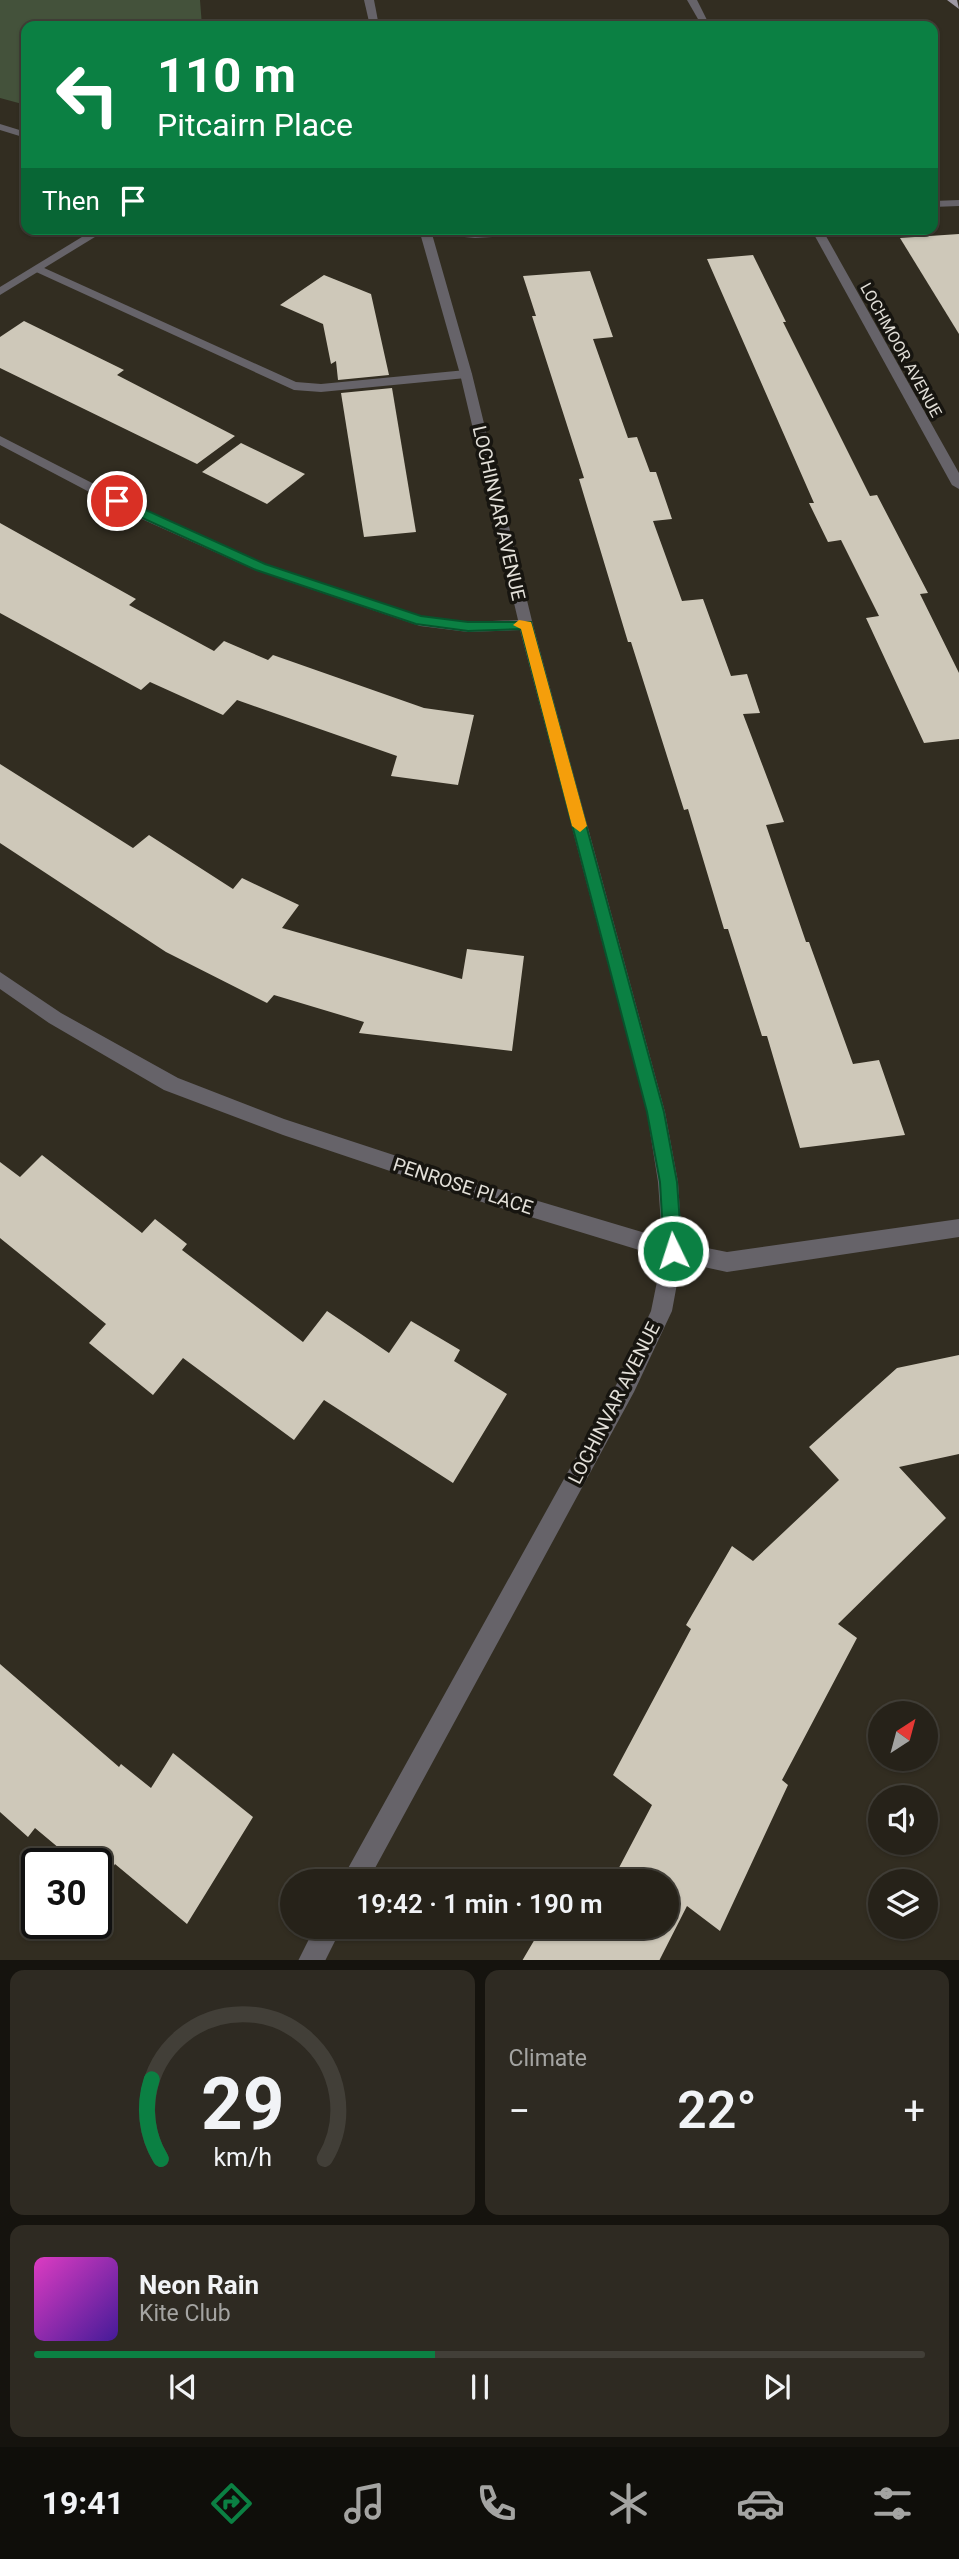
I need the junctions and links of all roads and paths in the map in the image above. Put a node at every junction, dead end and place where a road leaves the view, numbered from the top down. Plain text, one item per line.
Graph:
1 (369, 0) edge
2 (692, 0) edge
3 (952, 0) edge
4 (959, 6) edge
5 (374, 21) edge
6 (703, 21) edge
7 (0, 127) edge
8 (21, 133) edge
9 (959, 203) edge
10 (938, 204) edge
11 (93, 235) edge
12 (427, 235) edge
13 (819, 235) edge
14 (38, 269) junction
15 (0, 292) edge
16 (466, 374) junction
17 (0, 440) edge
18 (959, 485) edge
19 (526, 625) junction
20 (0, 979) edge
21 (959, 1228) edge
22 (673, 1251) junction
23 (361, 1869) edge
24 (323, 1939) edge
25 (312, 1960) edge

1 - 5 street
2 - 6 street
3 - 4 main road
7 - 8 street
9 - 10 street
11 - 14 street
12 - 16 street, LOCHINVAR AVENUE
13 - 18 street, LOCHMOOR AVENUE
14 - 15 street
14 - 16 street
16 - 19 street, LOCHINVAR AVENUE
17 - 19 street
19 - 22 street, LOCHINVAR AVENUE
20 - 22 street, PENROSE PLACE
21 - 22 street, PENROSE PLACE
22 - 23 street, LOCHINVAR AVENUE
24 - 25 street

